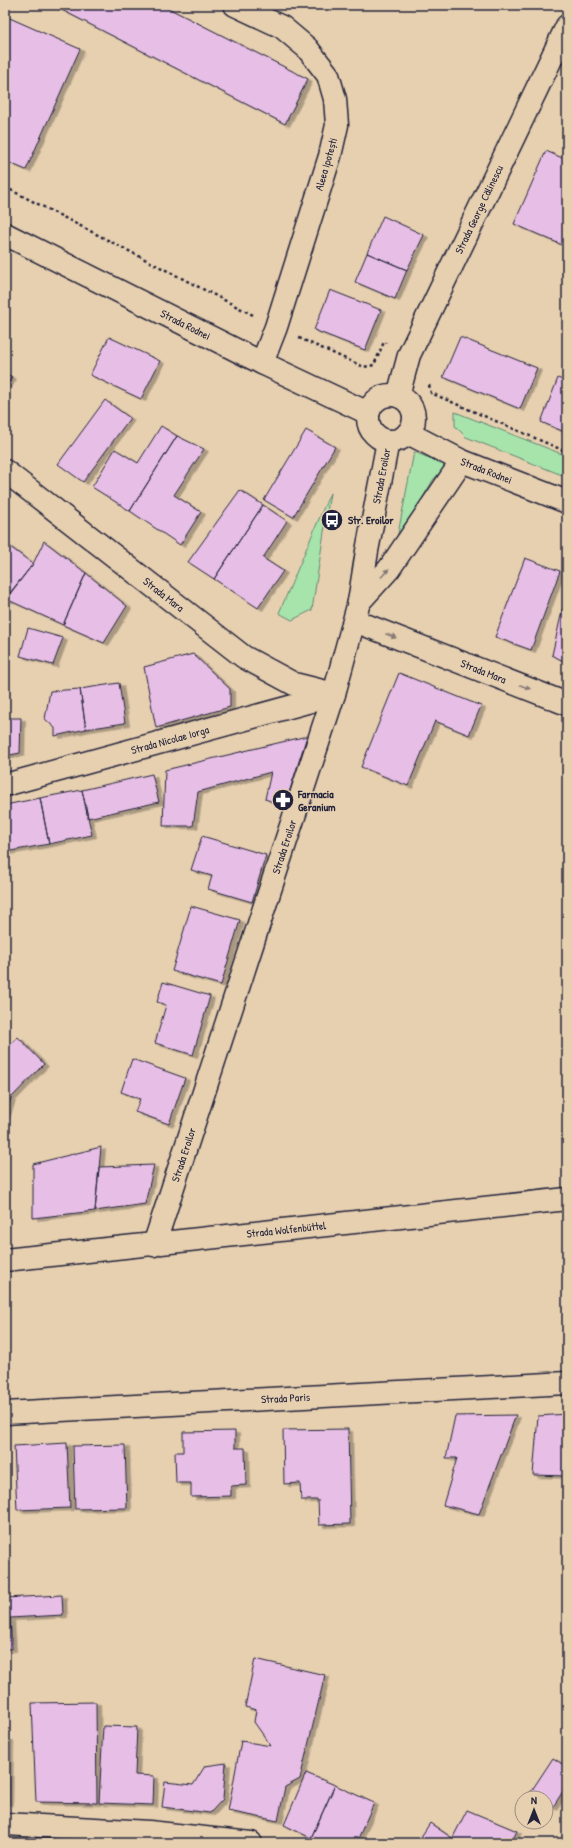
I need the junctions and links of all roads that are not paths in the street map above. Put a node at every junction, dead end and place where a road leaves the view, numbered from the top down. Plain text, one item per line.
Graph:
1 (235, 5) edge
2 (567, 26) edge
3 (5, 234) edge
4 (262, 363) junction
5 (398, 396) junction
6 (368, 413) junction
7 (408, 433) junction
8 (388, 441) junction
9 (462, 461) junction
10 (5, 471) edge
11 (567, 502) edge
12 (357, 612) junction
13 (334, 694) junction
14 (567, 704) edge
15 (5, 785) edge
16 (567, 1199) edge
17 (154, 1245) junction
18 (5, 1260) edge
19 (567, 1383) edge
20 (5, 1413) edge
21 (5, 1824) edge
22 (250, 1843) edge

1 - 4 street, Aleea Ipotești
2 - 5 street, Strada George Călinescu
3 - 4 street, Strada Rodnei
4 - 6 street, Strada Rodnei
5 - 6 street
5 - 7 street
6 - 8 street
7 - 8 street
7 - 9 street, Strada Rodnei
8 - 12 street, Strada Eroilor
9 - 11 street, Strada Rodnei
12 -> 9 street
10 - 13 street, Strada Mara
12 - 13 street, Strada Eroilor
12 -> 14 street, Strada Mara
13 - 15 street, Strada Nicolae Iorga
13 - 17 street, Strada Eroilor
16 - 17 street, Strada Wolfenbüttel
17 - 18 street, Strada Wolfenbüttel
19 - 20 street, Strada Paris
21 - 22 street

